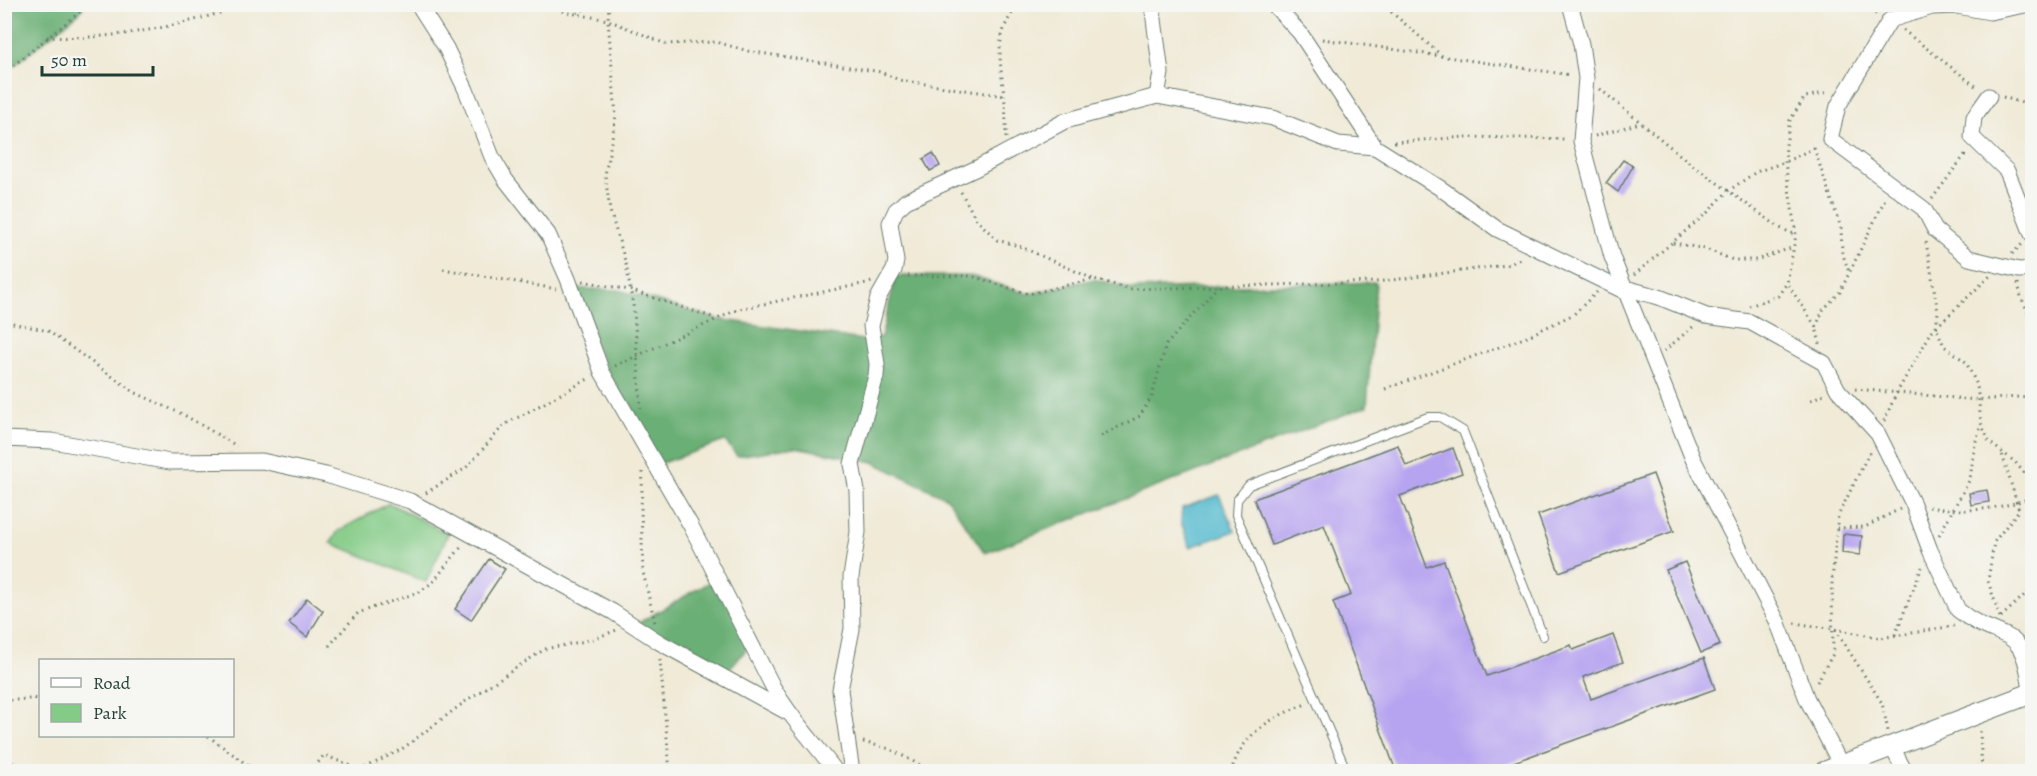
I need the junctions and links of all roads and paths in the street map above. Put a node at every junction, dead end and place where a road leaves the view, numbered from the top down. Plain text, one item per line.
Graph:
1 (84, 4) edge
2 (249, 4) edge
3 (417, 4) edge
4 (546, 4) edge
5 (594, 4) edge
6 (609, 4) edge
7 (1019, 4) edge
8 (1152, 4) edge
9 (1273, 4) edge
10 (1382, 4) edge
11 (1570, 4) edge
12 (1853, 4) edge
13 (2030, 4) edge
14 (575, 14) junction
15 (608, 20) junction
16 (1890, 20) junction
17 (1300, 33) junction
18 (48, 37) junction
19 (1443, 57) junction
20 (4, 73) edge
21 (1586, 78) junction
22 (1848, 90) junction
23 (1005, 96) junction
24 (1157, 96) junction
25 (1989, 96) junction
26 (2032, 106) edge
27 (1640, 123) junction
28 (1581, 137) junction
29 (1830, 139) junction
30 (1975, 141) junction
31 (1375, 147) junction
32 (1814, 147) junction
33 (1007, 153) junction
34 (1785, 162) junction
35 (953, 177) junction
36 (1892, 184) junction
37 (1728, 191) junction
38 (1924, 209) junction
39 (2032, 234) edge
40 (1796, 235) junction
41 (1926, 238) dead end
42 (1673, 243) junction
43 (1794, 247) junction
44 (1538, 249) junction
45 (443, 269) dead end
46 (2032, 269) edge
47 (1849, 272) junction
48 (891, 278) junction
49 (1094, 279) junction
50 (1606, 283) junction
51 (570, 286) junction
52 (1218, 286) junction
53 (1625, 288) junction
54 (629, 290) junction
55 (4, 316) edge
56 (717, 319) junction
57 (1816, 327) junction
58 (637, 356) junction
59 (1824, 363) junction
60 (602, 372) junction
61 (1385, 389) dead end
62 (1839, 390) junction
63 (2032, 396) edge
64 (1811, 400) dead end
65 (1978, 400) junction
66 (641, 417) dead end
67 (1982, 423) junction
68 (1101, 436) dead end
69 (4, 439) edge
70 (643, 448) junction
71 (2002, 452) junction
72 (262, 461) junction
73 (2032, 482) edge
74 (2032, 497) edge
75 (410, 501) junction
76 (2018, 502) junction
77 (1913, 504) junction
78 (1952, 511) junction
79 (1837, 528) dead end
80 (470, 535) junction
81 (1930, 550) junction
82 (2032, 588) edge
83 (1777, 621) junction
84 (632, 623) junction
85 (1985, 625) junction
86 (2001, 625) junction
87 (1835, 629) junction
88 (1894, 635) junction
89 (1543, 636) dead end
90 (659, 642) junction
91 (329, 646) dead end
92 (2032, 693) edge
93 (39, 698) edge
94 (1316, 700) junction
95 (4, 701) edge
96 (787, 712) junction
97 (1982, 712) junction
98 (211, 737) edge
99 (1892, 747) junction
100 (4, 764) edge
101 (1832, 768) edge
102 (11, 771) edge
103 (257, 771) edge
104 (311, 771) edge
105 (670, 771) edge
106 (836, 771) edge
107 (852, 771) edge
108 (1231, 771) edge
109 (1347, 771) edge
110 (1905, 771) edge
111 (1982, 771) edge

1 - 18 path
2 - 18 path
3 - 51 street
4 - 14 path
5 - 14 path
6 - 15 path
7 - 23 path
8 - 24 street
9 - 17 street
10 - 19 path
11 - 21 street
12 - 16 path
13 - 16 street
14 - 15 path
15 - 23 path
15 - 54 path
16 - 22 street
16 - 25 path
17 - 19 path
17 - 31 street
18 - 20 path
19 - 21 path
21 - 27 path
21 - 28 street
22 - 29 street
22 - 34 path
23 - 33 path
24 - 31 street
24 - 33 street
25 - 26 path
25 - 30 street
27 - 28 path
27 - 37 path
28 - 31 path
28 - 53 street
29 - 32 path
29 - 36 street
30 - 38 path
30 - 39 street
31 - 44 street
32 - 34 path
32 - 47 path
33 - 35 street
34 - 37 path
34 - 40 path
35 - 48 street
35 - 49 path
36 - 38 street
36 - 47 path
37 - 40 path
37 - 42 path
38 - 46 street
40 - 43 path
41 - 65 path
42 - 43 path
42 - 53 path
43 - 57 path
44 - 50 street
44 - 52 path
45 - 51 path
47 - 57 path
48 - 49 path
48 - 56 path
48 - 107 street
49 - 52 path
50 - 53 street
50 - 61 path
51 - 54 path
51 - 60 street
52 - 68 path
53 - 59 street
53 - 83 street
54 - 56 path
54 - 58 path
55 - 72 path
56 - 58 path
57 - 59 path
58 - 60 path
58 - 66 path
59 - 62 street
60 - 70 street
60 - 75 path
62 - 64 path
62 - 65 path
62 - 77 street
63 - 65 path
65 - 67 path
67 - 71 path
67 - 78 path
69 - 72 street
70 - 90 path
70 - 96 street
71 - 73 path
71 - 76 path
72 - 75 street
74 - 76 path
75 - 80 street
76 - 78 path
76 - 86 path
77 - 78 path
77 - 79 path
77 - 81 street
78 - 81 path
80 - 84 street
80 - 91 path
81 - 85 street
81 - 88 path
82 - 86 path
83 - 87 path
83 - 101 street
84 - 90 street
84 - 104 path
85 - 86 street
85 - 86 path
85 - 88 path
86 - 92 street
87 - 88 path
87 - 99 path
89 - 94 lane
90 - 96 street
90 - 105 path
92 - 97 street
93 - 95 path
94 - 108 path
94 - 109 lane
96 - 106 street
97 - 99 street
97 - 111 path
98 - 103 path
99 - 101 street
99 - 110 street
100 - 102 street

